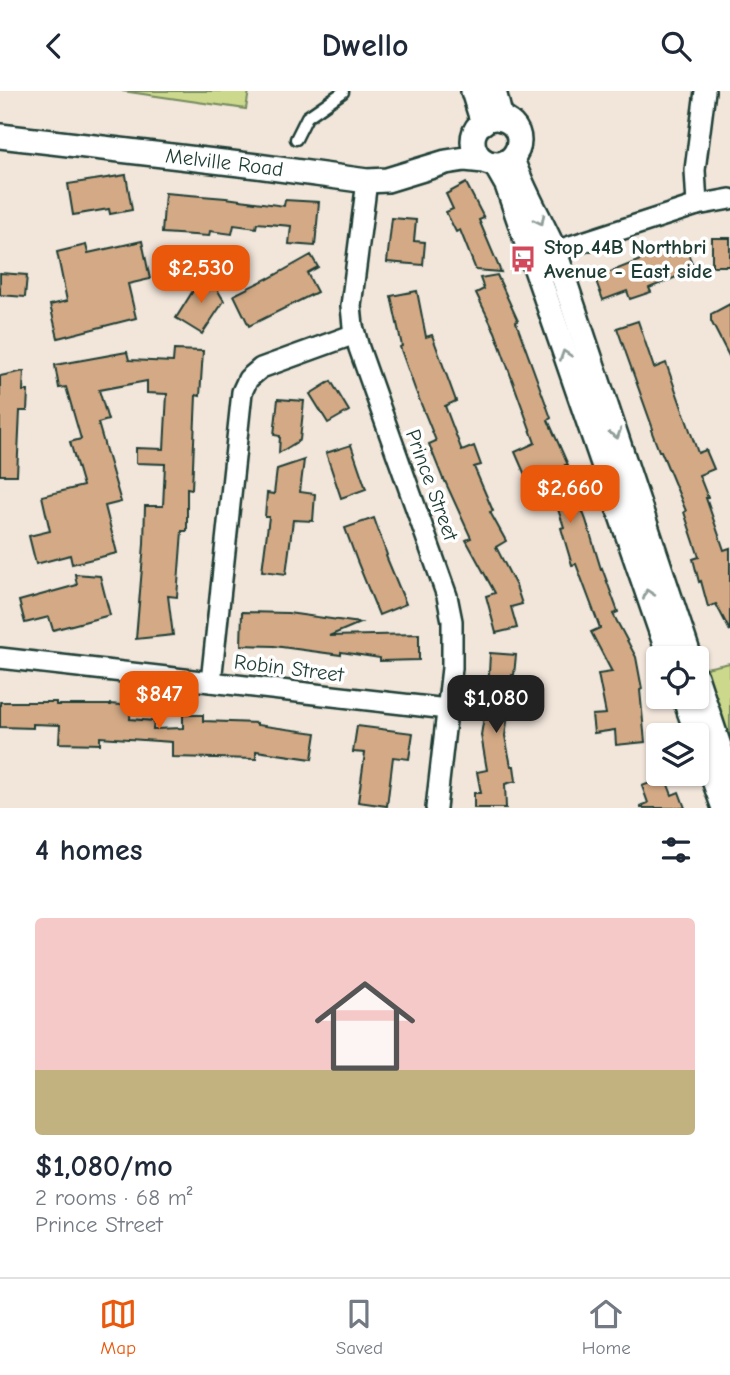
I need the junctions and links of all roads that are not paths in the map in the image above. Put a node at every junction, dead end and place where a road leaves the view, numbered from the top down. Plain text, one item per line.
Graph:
1 (473, 91) edge
2 (494, 91) edge
3 (705, 91) edge
4 (343, 92) edge
5 (0, 136) edge
6 (296, 139) dead end
7 (491, 145) junction
8 (367, 181) junction
9 (730, 199) edge
10 (697, 205) junction
11 (555, 252) junction
12 (532, 258) junction
13 (355, 334) junction
14 (666, 646) edge
15 (686, 646) edge
16 (0, 658) edge
17 (211, 683) junction
18 (447, 709) junction
19 (688, 709) edge
20 (707, 709) edge
21 (730, 779) edge
22 (436, 808) edge
23 (724, 808) edge

1 - 7 street
2 - 7 street
3 - 10 street
4 - 6 lane
5 - 8 street, Melville Road
7 - 8 street, Melville Road
7 -> 11 street
7 - 12 street
8 - 13 street, Prince Street
9 - 10 street
10 - 11 street
11 - 12 street
11 -> 15 street
14 -> 12 street
13 - 17 street
13 - 18 street, Prince Street
16 - 17 street, Robin Street
17 - 18 street, Robin Street
18 - 22 street, Prince Street
19 - 23 street
20 - 21 street

